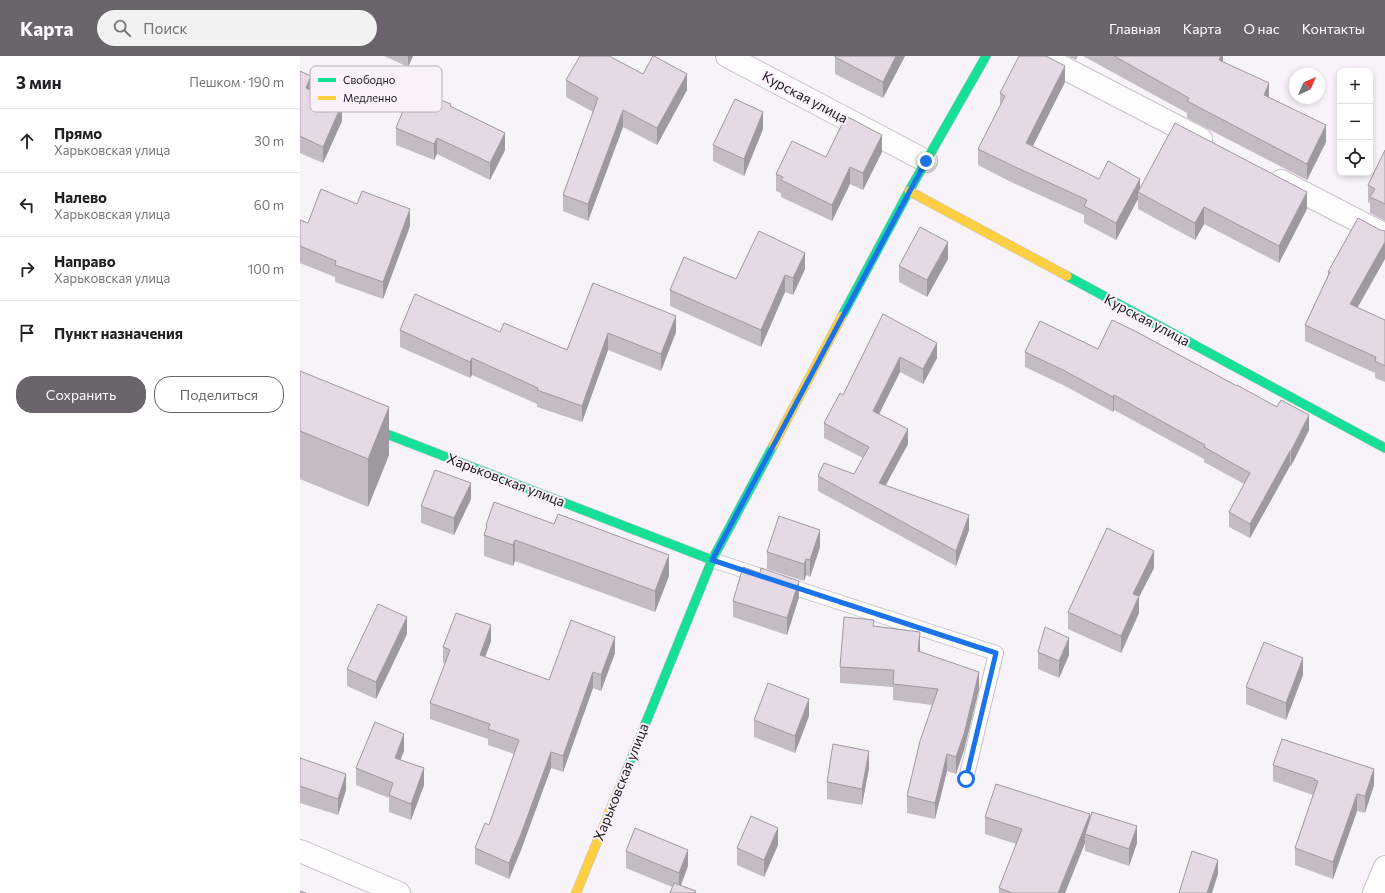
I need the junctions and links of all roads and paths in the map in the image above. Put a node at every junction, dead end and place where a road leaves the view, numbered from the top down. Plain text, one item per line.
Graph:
1 (727, 56) edge
2 (986, 56) edge
3 (1040, 56) edge
4 (1216, 147) edge
5 (926, 161) junction
6 (1266, 173) edge
7 (909, 191) junction
8 (1385, 235) edge
9 (352, 420) edge
10 (1385, 448) edge
11 (712, 560) junction
12 (966, 779) dead end
13 (300, 851) edge
14 (1385, 867) edge
15 (399, 893) edge
16 (576, 893) edge
17 (1374, 893) edge

1 - 5 street, Курская улица
2 - 5 street, Харьковская улица
3 - 4 street
5 - 7 street, Харьковская улица
6 - 8 street
7 - 10 street, Курская улица
7 - 11 street, Харьковская улица
9 - 11 street, Харьковская улица
11 - 12 lane, Харьковская улица
11 - 16 street, Харьковская улица
13 - 15 street
14 - 17 street

